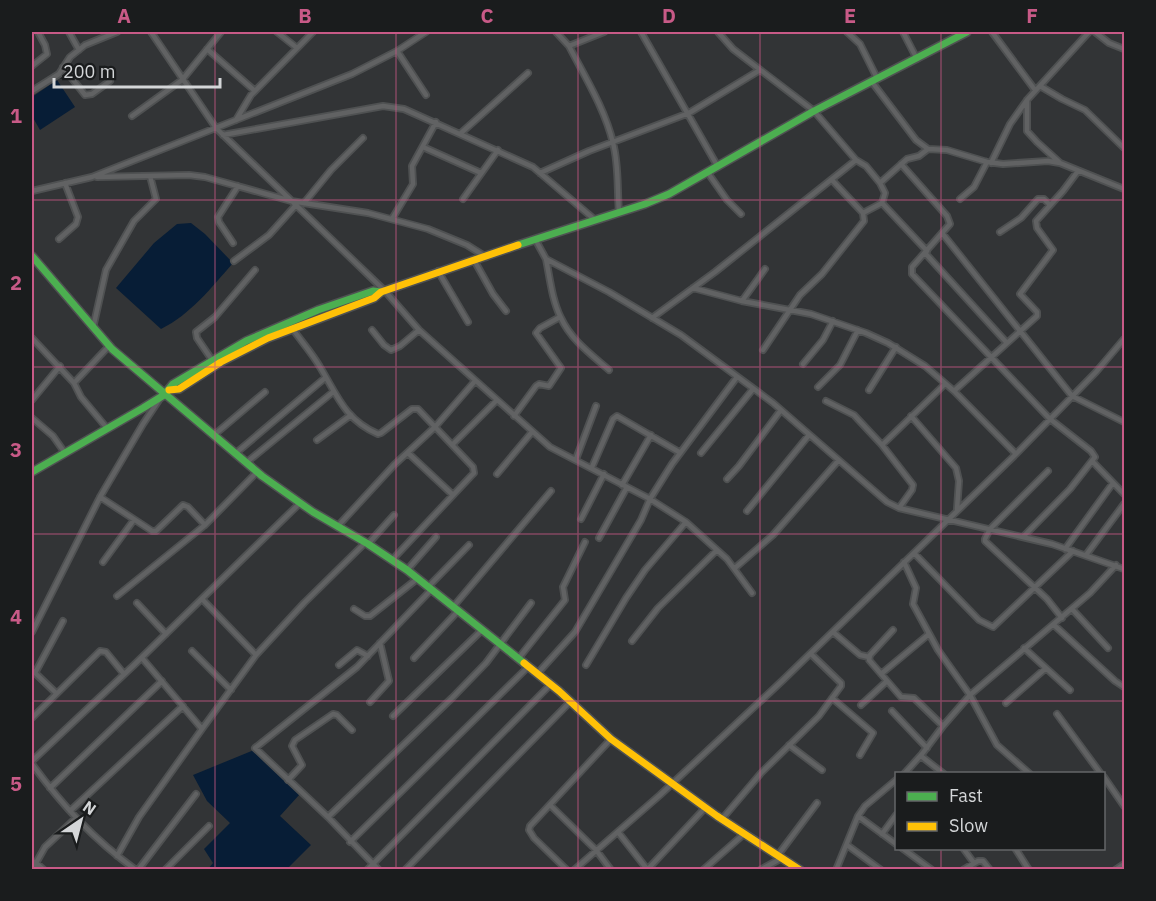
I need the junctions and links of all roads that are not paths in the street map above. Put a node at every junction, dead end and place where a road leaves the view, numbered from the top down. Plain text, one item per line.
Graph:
1 (38, 32) edge
2 (69, 32) edge
3 (117, 32) edge
4 (151, 32) edge
5 (221, 32) edge
6 (277, 32) edge
7 (313, 32) edge
8 (426, 32) edge
9 (556, 32) edge
10 (604, 32) edge
11 (641, 32) edge
12 (718, 32) edge
13 (847, 32) edge
14 (903, 32) edge
15 (967, 32) edge
16 (992, 32) edge
17 (1089, 32) edge
18 (1095, 32) edge
19 (569, 46) junction
20 (297, 48) junction
21 (207, 49) junction
22 (1125, 49) edge
23 (80, 50) junction
24 (397, 51) junction
25 (917, 59) junction
26 (32, 66) edge
27 (63, 68) junction
28 (760, 70) junction
29 (528, 73) dead end
30 (182, 80) junction
31 (875, 80) junction
32 (110, 81) dead end
33 (1040, 86) junction
34 (1035, 90) junction
35 (32, 91) edge
36 (255, 91) junction
37 (426, 95) dead end
38 (1027, 100) junction
39 (814, 111) junction
40 (689, 113) junction
41 (132, 116) dead end
42 (236, 120) junction
43 (436, 122) junction
44 (216, 128) junction
45 (461, 133) junction
46 (223, 135) junction
47 (363, 138) dead end
48 (614, 143) junction
49 (423, 147) junction
50 (1125, 148) edge
51 (928, 149) junction
52 (498, 150) junction
53 (856, 160) junction
54 (989, 163) junction
55 (1060, 163) junction
56 (901, 164) junction
57 (718, 167) junction
58 (1078, 171) junction
59 (481, 173) junction
60 (540, 173) junction
61 (708, 174) junction
62 (150, 176) junction
63 (92, 177) junction
64 (832, 180) junction
65 (65, 183) junction
66 (880, 183) junction
67 (238, 186) junction
68 (1125, 189) edge
69 (32, 191) edge
70 (960, 199) dead end
71 (463, 200) dead end
72 (291, 201) junction
73 (882, 202) junction
74 (304, 203) junction
75 (296, 205) junction
76 (1050, 205) junction
77 (619, 213) junction
78 (862, 213) junction
79 (741, 214) dead end
80 (392, 219) junction
81 (594, 219) junction
82 (1000, 232) dead end
83 (942, 233) junction
84 (59, 239) dead end
85 (535, 239) junction
86 (233, 243) dead end
87 (926, 252) junction
88 (32, 256) edge
89 (486, 257) junction
90 (546, 259) junction
91 (474, 260) junction
92 (234, 261) dead end
93 (765, 269) dead end
94 (255, 270) dead end
95 (438, 272) junction
96 (693, 288) junction
97 (383, 292) junction
98 (742, 301) junction
99 (790, 310) junction
100 (506, 311) dead end
101 (560, 317) junction
102 (652, 318) junction
103 (833, 321) junction
104 (468, 322) dead end
105 (93, 328) junction
106 (292, 328) junction
107 (372, 330) dead end
108 (419, 330) junction
109 (858, 330) junction
110 (1020, 332) junction
111 (32, 338) edge
112 (1007, 343) junction
113 (1123, 343) edge
114 (109, 346) junction
115 (896, 347) junction
116 (763, 351) dead end
117 (992, 357) junction
118 (212, 360) junction
119 (803, 364) dead end
120 (60, 366) junction
121 (609, 370) dead end
122 (737, 377) junction
123 (325, 378) junction
124 (475, 381) junction
125 (74, 382) junction
126 (945, 384) junction
127 (818, 387) dead end
128 (753, 389) junction
129 (869, 390) dead end
130 (954, 391) junction
131 (166, 392) junction
132 (265, 392) dead end
133 (333, 392) junction
134 (1072, 396) junction
135 (32, 400) edge
136 (497, 400) junction
137 (826, 401) dead end
138 (596, 406) dead end
139 (781, 410) junction
140 (351, 415) junction
141 (514, 416) junction
142 (911, 416) junction
143 (32, 418) edge
144 (1050, 419) junction
145 (1125, 422) edge
146 (106, 427) junction
147 (435, 427) junction
148 (532, 432) junction
149 (214, 435) junction
150 (651, 435) junction
151 (809, 435) junction
152 (317, 440) dead end
153 (452, 446) junction
154 (882, 446) junction
155 (679, 452) junction
156 (65, 453) junction
157 (236, 453) junction
158 (408, 453) junction
159 (701, 453) dead end
160 (1016, 454) junction
161 (576, 459) junction
162 (838, 461) junction
163 (247, 462) junction
164 (1093, 462) junction
165 (592, 467) junction
166 (32, 470) edge
167 (1048, 471) dead end
168 (257, 472) junction
169 (497, 474) dead end
170 (604, 474) junction
171 (727, 479) dead end
172 (1113, 483) junction
173 (625, 486) junction
174 (551, 491) dead end
175 (1125, 494) edge
176 (453, 495) junction
177 (100, 497) junction
178 (650, 499) junction
179 (300, 503) junction
180 (1125, 504) edge
181 (899, 508) junction
182 (957, 509) junction
183 (747, 511) dead end
184 (394, 515) dead end
185 (581, 519) dead end
186 (946, 519) junction
187 (133, 521) junction
188 (686, 522) junction
189 (205, 525) junction
190 (337, 527) junction
191 (990, 529) junction
192 (436, 537) dead end
193 (1023, 537) junction
194 (599, 538) dead end
195 (585, 542) dead end
196 (367, 543) junction
197 (469, 545) dead end
198 (1065, 549) junction
199 (717, 550) junction
200 (1073, 551) junction
201 (914, 553) junction
202 (1086, 555) junction
203 (392, 560) junction
204 (103, 562) dead end
205 (904, 562) junction
206 (1116, 565) junction
207 (735, 568) junction
208 (1125, 568) edge
209 (407, 570) junction
210 (417, 579) junction
211 (1035, 588) junction
212 (429, 589) junction
213 (752, 593) dead end
214 (117, 596) dead end
215 (202, 599) junction
216 (137, 603) dead end
217 (531, 603) dead end
218 (354, 609) dead end
219 (455, 609) junction
220 (1072, 609) junction
221 (1062, 618) junction
222 (63, 621) dead end
223 (1054, 625) junction
224 (482, 630) junction
225 (893, 630) dead end
226 (32, 632) edge
227 (832, 632) junction
228 (166, 634) junction
229 (929, 634) junction
230 (632, 641) dead end
231 (380, 643) junction
232 (499, 644) junction
233 (1024, 648) junction
234 (1108, 648) dead end
235 (192, 651) dead end
236 (811, 654) junction
237 (256, 655) junction
238 (368, 656) junction
239 (869, 657) junction
240 (142, 658) junction
241 (414, 658) dead end
242 (518, 659) junction
243 (339, 665) dead end
244 (586, 665) dead end
245 (528, 667) junction
246 (1046, 668) junction
247 (33, 672) edge
248 (124, 674) junction
249 (537, 674) junction
250 (882, 674) junction
251 (162, 681) junction
252 (887, 681) junction
253 (550, 684) junction
254 (1125, 687) edge
255 (231, 690) junction
256 (1070, 690) dead end
257 (56, 693) junction
258 (970, 695) junction
259 (832, 698) junction
260 (370, 702) dead end
261 (570, 702) junction
262 (1006, 703) dead end
263 (861, 705) dead end
264 (183, 706) junction
265 (892, 711) dead end
266 (1057, 714) dead end
267 (393, 716) dead end
268 (32, 718) edge
269 (943, 726) junction
270 (202, 729) junction
271 (352, 730) dead end
272 (611, 739) junction
273 (789, 745) junction
274 (927, 748) junction
275 (860, 755) dead end
276 (921, 756) junction
277 (32, 762) edge
278 (822, 770) dead end
279 (906, 772) edge
280 (941, 772) edge
281 (1028, 772) edge
282 (1100, 772) edge
283 (1105, 778) edge
284 (288, 780) junction
285 (895, 782) edge
286 (672, 784) junction
287 (50, 788) junction
288 (196, 794) dead end
289 (817, 803) dead end
290 (550, 805) junction
291 (1125, 806) edge
292 (705, 808) junction
293 (70, 812) junction
294 (858, 816) junction
295 (328, 817) junction
296 (76, 818) junction
297 (895, 818) edge
298 (722, 819) junction
299 (209, 826) dead end
300 (618, 832) junction
301 (744, 834) junction
302 (882, 834) junction
303 (351, 842) junction
304 (895, 843) edge
305 (847, 845) junction
306 (596, 850) junction
307 (904, 850) edge
308 (964, 850) edge
309 (1016, 850) edge
310 (117, 856) junction
311 (780, 857) junction
312 (35, 862) junction
313 (581, 863) junction
314 (974, 863) junction
315 (1125, 864) edge
316 (373, 865) junction
317 (647, 869) edge
318 (32, 870) edge
319 (44, 870) edge
320 (137, 870) edge
321 (165, 870) edge
322 (367, 870) edge
323 (379, 870) edge
324 (405, 870) edge
325 (567, 870) edge
326 (574, 870) edge
327 (586, 870) edge
328 (611, 870) edge
329 (704, 870) edge
330 (760, 870) edge
331 (800, 870) edge
332 (836, 870) edge
333 (881, 870) edge
334 (932, 870) edge
335 (963, 870) edge
336 (990, 870) edge
337 (1029, 870) edge
338 (1115, 870) edge

1 - 26 street
2 - 23 street
3 - 23 street
4 - 30 street
5 - 21 street
6 - 20 street
7 - 20 street
8 - 24 street
9 - 19 street
10 - 19 street
11 - 40 street
12 - 28 street
13 - 31 street
14 - 25 street
15 - 25 street
16 - 34 street
17 - 33 street
18 - 22 street
19 - 48 street
20 - 36 street
21 - 30 street
21 - 36 street
23 - 27 street
24 - 37 street
24 - 42 street
25 - 31 street
27 - 32 street
27 - 35 street
28 - 39 street
28 - 40 street
29 - 45 street
30 - 41 street
30 - 44 street
31 - 39 street
31 - 51 street
33 - 34 street
33 - 50 street
34 - 38 street
36 - 42 street
38 - 54 street
38 - 55 street
39 - 53 street
39 - 57 street
40 - 48 street
40 - 57 street
42 - 44 street
43 - 45 street
43 - 46 street
43 - 49 street
44 - 46 street
44 - 63 street
45 - 52 street
46 - 72 street
47 - 74 street
48 - 60 street
48 - 77 street
49 - 59 street
49 - 80 street
51 - 54 street
51 - 56 street
52 - 59 street
52 - 60 street
53 - 64 street
53 - 66 street
54 - 55 street
54 - 70 street
55 - 58 street
56 - 66 street
56 - 83 street
57 - 61 street
58 - 68 street
58 - 76 street
59 - 71 street
60 - 81 street
61 - 77 street
61 - 79 street
62 - 63 street
62 - 67 street
62 - 105 street
63 - 65 street
64 - 78 street
64 - 96 street
65 - 69 street
65 - 84 street
66 - 73 street
67 - 72 street
67 - 86 street
72 - 74 street
72 - 75 street
73 - 78 street
73 - 87 street
74 - 80 street
75 - 92 street
75 - 97 street
76 - 82 street
76 - 110 street
77 - 81 street
78 - 99 street
80 - 89 street
81 - 85 street
83 - 87 street
83 - 110 street
85 - 89 street
85 - 90 street
87 - 112 street
87 - 117 street
88 - 105 street
89 - 91 street
90 - 101 street
90 - 102 street
91 - 95 street
91 - 100 street
93 - 98 street
94 - 118 street
95 - 97 street
95 - 104 street
96 - 98 street
96 - 102 street
97 - 106 street
97 - 108 street
97 - 118 street
98 - 99 street
99 - 103 street
99 - 116 street
101 - 121 street
101 - 141 street
102 - 122 street
103 - 109 street
103 - 119 street
105 - 114 street
106 - 123 street
106 - 131 street
107 - 108 street
108 - 124 street
109 - 115 street
109 - 127 street
110 - 112 street
110 - 134 street
111 - 120 street
112 - 117 street
113 - 134 street
114 - 125 street
114 - 131 street
115 - 126 street
115 - 129 street
117 - 130 street
117 - 144 street
118 - 131 street
120 - 125 street
120 - 135 street
122 - 128 street
122 - 155 street
123 - 133 street
123 - 157 street
124 - 136 street
124 - 147 street
125 - 146 street
126 - 130 street
126 - 142 street
128 - 139 street
128 - 159 street
130 - 160 street
131 - 146 street
131 - 149 street
131 - 177 street
132 - 149 street
133 - 140 street
133 - 163 street
134 - 144 street
134 - 145 street
136 - 141 street
136 - 153 street
137 - 154 street
138 - 161 street
139 - 151 street
139 - 171 street
140 - 147 street
140 - 152 street
141 - 148 street
142 - 154 street
142 - 182 street
143 - 156 street
144 - 160 street
144 - 164 street
146 - 156 street
147 - 153 street
147 - 158 street
148 - 161 street
148 - 169 street
149 - 157 street
150 - 155 street
150 - 165 street
150 - 173 street
151 - 162 street
151 - 183 street
153 - 176 street
154 - 181 street
155 - 178 street
156 - 166 street
157 - 163 street
158 - 176 street
158 - 190 street
160 - 182 street
161 - 165 street
162 - 181 street
162 - 207 street
163 - 168 street
164 - 172 street
164 - 193 street
165 - 170 street
167 - 191 street
168 - 179 street
168 - 189 street
170 - 173 street
170 - 185 street
172 - 175 street
172 - 198 street
173 - 178 street
173 - 194 street
174 - 219 street
176 - 203 street
177 - 187 street
177 - 226 street
178 - 188 street
178 - 249 street
179 - 190 street
179 - 215 street
180 - 202 street
181 - 186 street
182 - 186 street
184 - 196 street
186 - 191 street
186 - 201 street
187 - 189 street
187 - 204 street
188 - 199 street
188 - 244 street
189 - 214 street
190 - 196 street
191 - 193 street
191 - 211 street
192 - 209 street
193 - 198 street
195 - 242 street
196 - 203 street
196 - 237 street
197 - 212 street
198 - 200 street
199 - 207 street
199 - 230 street
200 - 202 street
200 - 211 street
201 - 205 street
201 - 211 street
202 - 206 street
203 - 209 street
205 - 227 street
205 - 229 street
206 - 208 street
206 - 220 street
207 - 213 street
209 - 210 street
210 - 212 street
210 - 218 street
211 - 221 street
212 - 219 street
212 - 231 street
215 - 228 street
215 - 237 street
216 - 228 street
217 - 232 street
219 - 224 street
219 - 241 street
220 - 221 street
220 - 234 street
221 - 223 street
222 - 247 street
223 - 233 street
223 - 254 street
224 - 232 street
224 - 267 street
225 - 239 street
227 - 236 street
227 - 239 street
228 - 240 street
229 - 250 street
229 - 258 street
231 - 238 street
231 - 260 street
232 - 242 street
232 - 295 street
233 - 246 street
233 - 258 street
235 - 255 street
236 - 259 street
236 - 286 street
237 - 255 street
238 - 243 street
238 - 284 street
239 - 250 street
240 - 248 street
240 - 251 street
242 - 245 street
245 - 249 street
245 - 303 street
246 - 256 street
246 - 262 street
247 - 257 street
248 - 257 street
248 - 277 street
249 - 253 street
250 - 252 street
251 - 264 street
251 - 287 street
252 - 263 street
252 - 269 street
253 - 261 street
253 - 316 street
255 - 270 street
257 - 268 street
258 - 269 street
258 - 281 street
259 - 273 street
259 - 275 street
261 - 272 street
261 - 324 street
264 - 270 street
264 - 293 street
265 - 274 street
266 - 282 street
269 - 274 street
270 - 310 street
271 - 284 street
272 - 286 street
272 - 290 street
273 - 278 street
273 - 298 street
274 - 276 street
276 - 279 street
276 - 280 street
277 - 287 street
283 - 291 street
284 - 295 street
285 - 294 street
286 - 292 street
286 - 300 street
287 - 293 street
288 - 320 street
289 - 311 street
290 - 306 street
290 - 325 street
292 - 298 street
292 - 317 street
293 - 296 street
294 - 302 street
294 - 305 street
295 - 303 street
296 - 310 street
296 - 312 street
297 - 302 street
298 - 301 street
299 - 321 street
300 - 306 street
300 - 317 street
301 - 311 street
301 - 329 street
302 - 304 street
303 - 316 street
305 - 332 street
305 - 333 street
306 - 313 street
306 - 328 street
307 - 334 street
308 - 314 street
309 - 337 street
310 - 320 street
311 - 330 street
311 - 331 street
312 - 318 street
312 - 319 street
313 - 326 street
313 - 327 street
314 - 335 street
314 - 336 street
315 - 338 street
316 - 322 street
316 - 323 street

